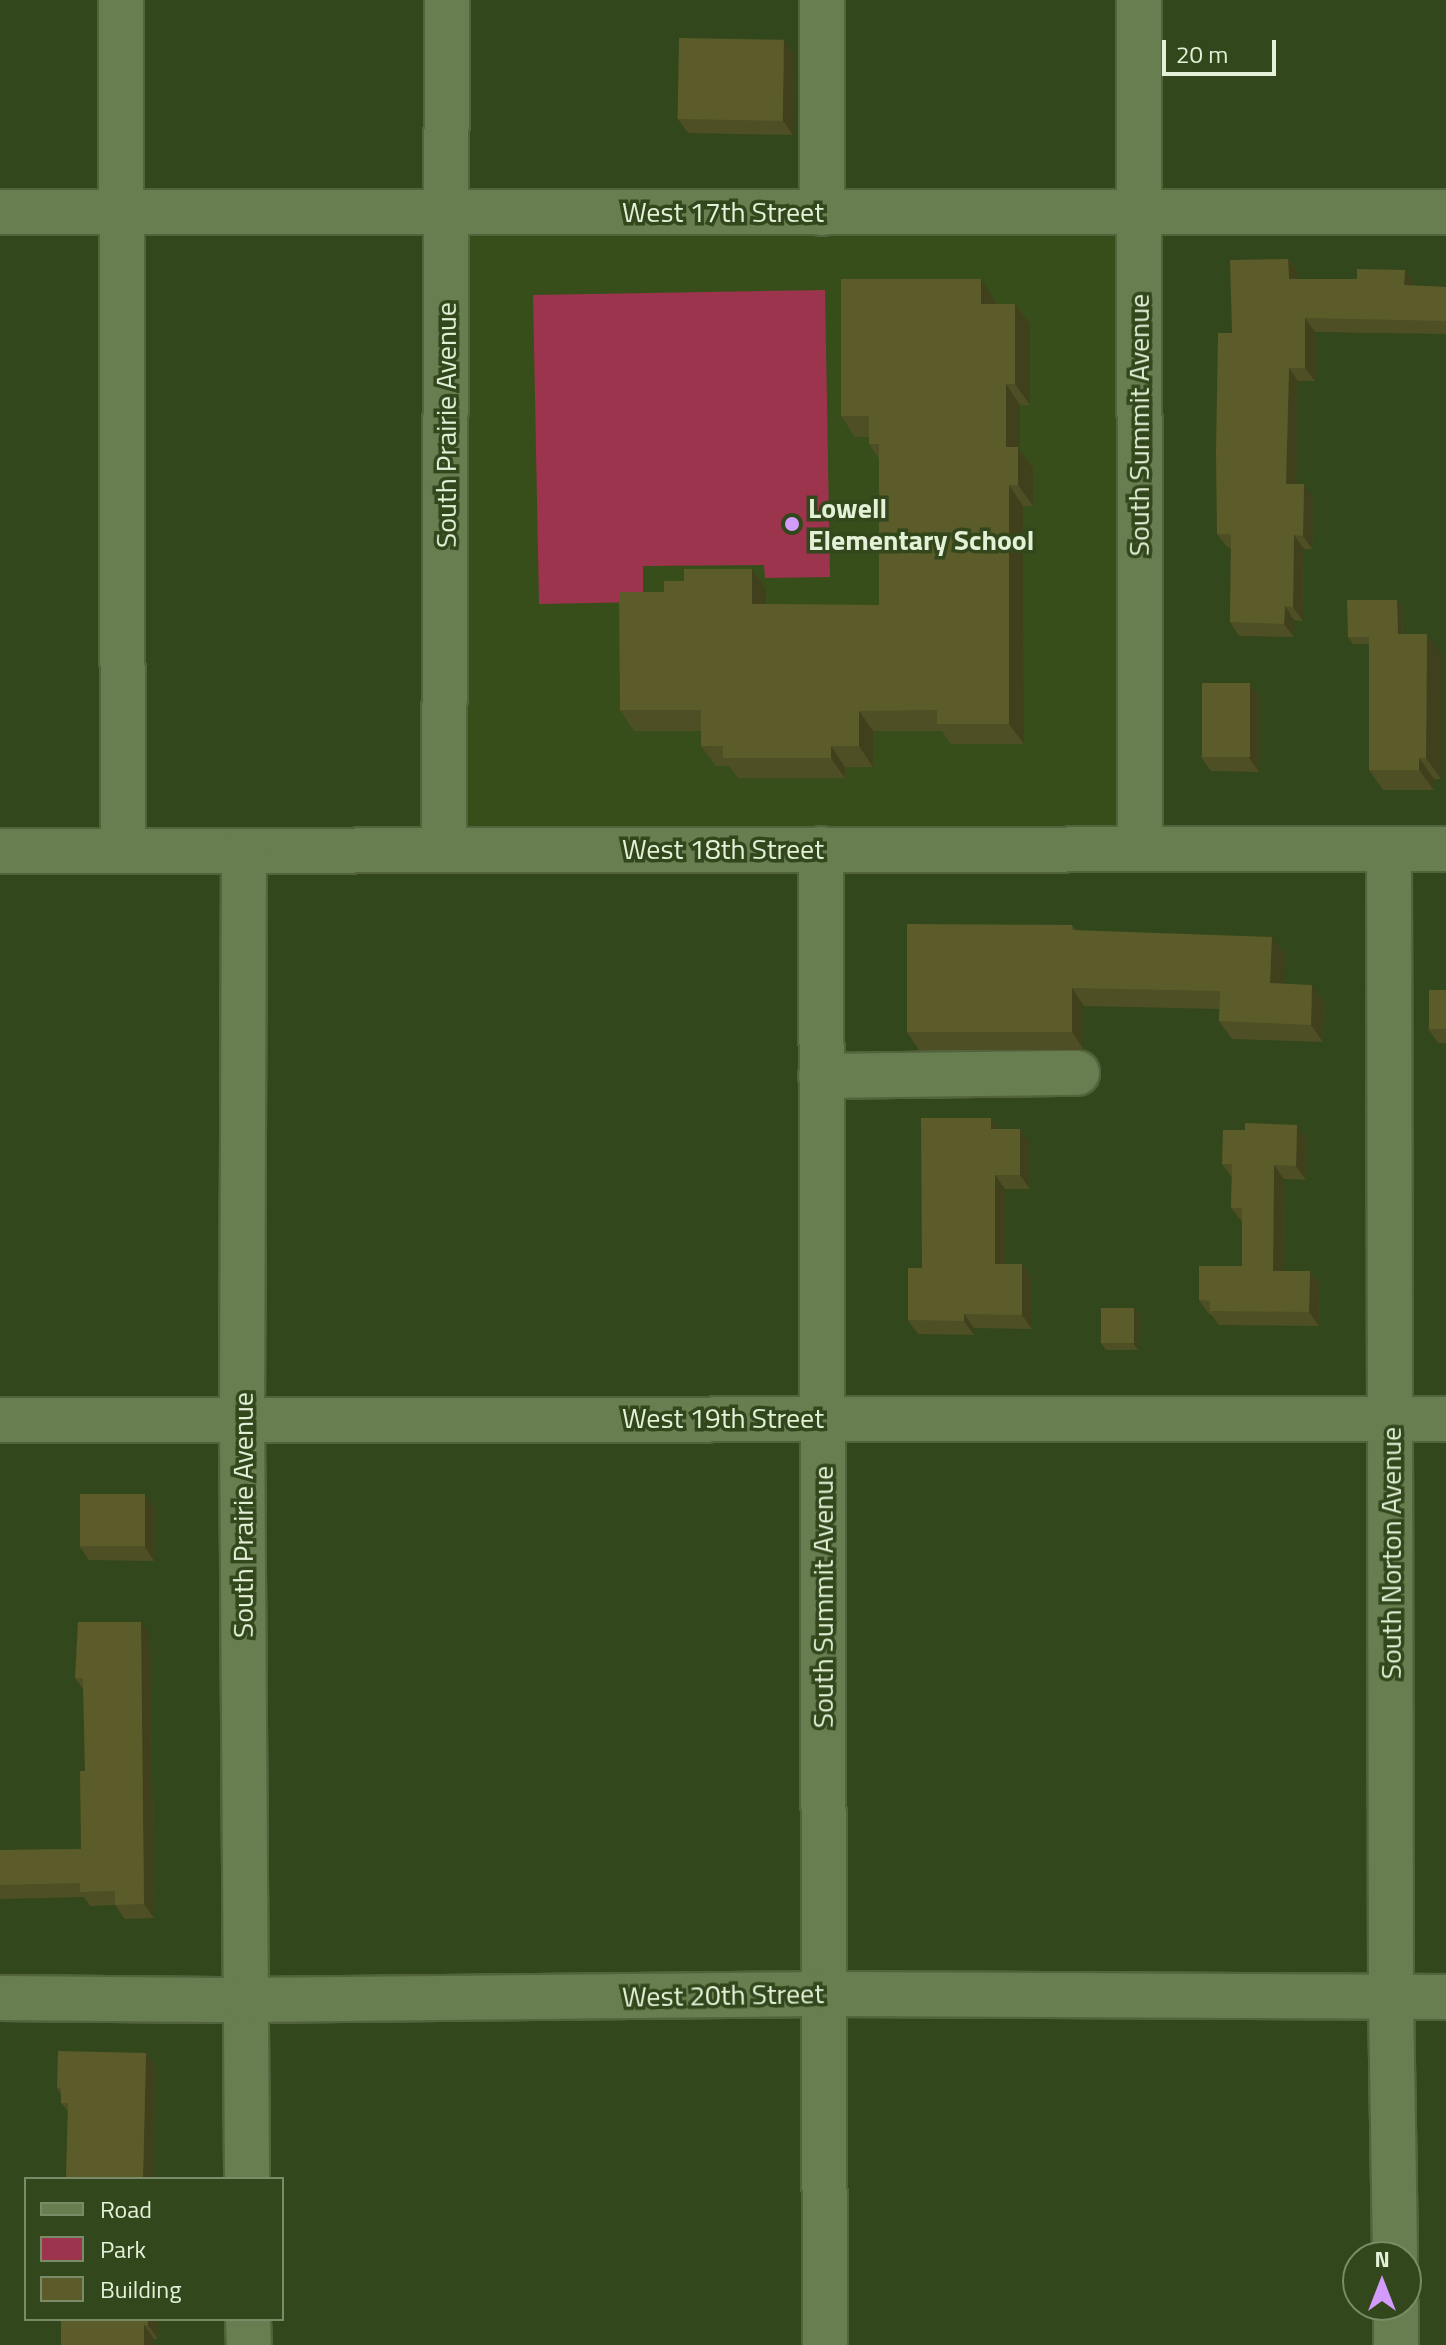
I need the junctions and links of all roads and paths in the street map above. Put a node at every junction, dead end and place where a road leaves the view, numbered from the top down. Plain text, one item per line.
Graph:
1 (121, 0) edge
2 (447, 0) edge
3 (822, 0) edge
4 (1139, 0) edge
5 (447, 210) junction
6 (0, 212) edge
7 (122, 212) junction
8 (1138, 212) junction
9 (1446, 212) edge
10 (822, 213) junction
11 (821, 849) junction
12 (1140, 849) junction
13 (1389, 849) junction
14 (1446, 849) edge
15 (444, 850) junction
16 (0, 851) edge
17 (123, 851) junction
18 (244, 851) junction
19 (1077, 1073) dead end
20 (821, 1076) junction
21 (821, 1418) junction
22 (242, 1419) junction
23 (1391, 1419) junction
24 (1446, 1419) edge
25 (0, 1420) edge
26 (825, 1994) junction
27 (1391, 1997) junction
28 (1446, 1997) edge
29 (0, 1998) edge
30 (245, 2000) junction
31 (247, 2177) edge
32 (1395, 2241) edge
33 (248, 2321) edge
34 (1396, 2321) edge
35 (249, 2345) edge
36 (825, 2345) edge
37 (1396, 2345) edge

1 - 7 street
2 - 5 street, South Prairie Avenue
3 - 10 street
4 - 8 street, South Summit Avenue
5 - 7 street, West 17th Street
5 - 10 street, West 17th Street
5 - 15 street, South Prairie Avenue
6 - 7 street, West 17th Street
7 - 17 street
8 - 9 street, West 17th Street
8 - 10 street, West 17th Street
8 - 12 street, South Summit Avenue
11 - 12 street, West 18th Street
11 - 15 street, West 18th Street
11 - 20 street, South Summit Avenue
12 - 13 street, West 18th Street
13 - 14 street, West 18th Street
13 - 23 street, South Norton Avenue
15 - 18 street, West 18th Street
16 - 17 street, West 18th Street
17 - 18 street, West 18th Street
18 - 22 street, South Prairie Avenue
19 - 20 street
20 - 21 street, South Summit Avenue
21 - 22 street, West 19th Street
21 - 23 street, West 19th Street
21 - 26 street, South Summit Avenue
22 - 25 street, West 19th Street
22 - 30 street, South Prairie Avenue
23 - 24 street, West 19th Street
23 - 27 street, South Norton Avenue
26 - 27 street, West 20th Street
26 - 30 street, West 20th Street
26 - 36 street, South Summit Avenue
27 - 28 street, West 20th Street
27 - 32 street, South Norton Avenue
29 - 30 street, West 20th Street
30 - 31 street, South Prairie Avenue
33 - 35 street
34 - 37 street

